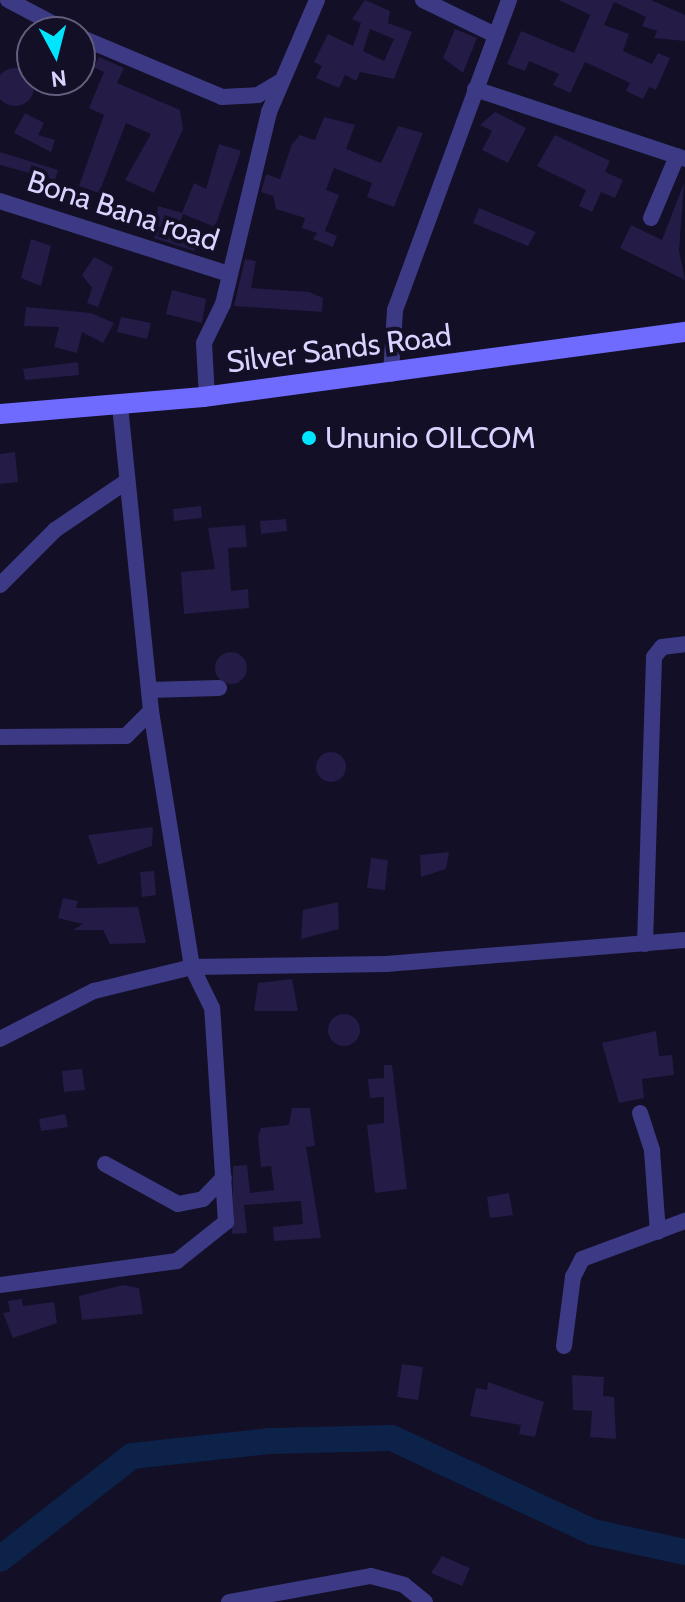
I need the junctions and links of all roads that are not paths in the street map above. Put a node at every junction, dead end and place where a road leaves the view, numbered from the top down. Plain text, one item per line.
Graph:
1 (8, 0) edge
2 (317, 0) edge
3 (423, 0) edge
4 (509, 0) edge
5 (38, 16) edge
6 (493, 34) junction
7 (96, 44) edge
8 (281, 81) junction
9 (475, 89) junction
10 (243, 97) junction
11 (267, 119) junction
12 (681, 158) edge
13 (0, 201) edge
14 (651, 218) dead end
15 (229, 274) junction
16 (685, 332) edge
17 (391, 374) junction
18 (207, 397) junction
19 (120, 405) junction
20 (0, 414) edge
21 (127, 481) junction
22 (0, 585) edge
23 (685, 644) edge
24 (219, 688) dead end
25 (149, 690) junction
26 (151, 711) junction
27 (0, 737) edge
28 (685, 940) edge
29 (645, 944) junction
30 (192, 967) junction
31 (0, 1039) edge
32 (640, 1113) dead end
33 (105, 1164) dead end
34 (224, 1177) junction
35 (685, 1221) edge
36 (658, 1232) junction
37 (0, 1285) edge
38 (564, 1346) dead end
39 (229, 1602) edge
40 (425, 1602) edge

1 - 5 street
2 - 8 street
3 - 6 street
4 - 6 street
6 - 9 street
7 - 10 street
8 - 10 street
8 - 11 street
9 - 12 street
9 - 17 street
10 - 11 street
11 - 15 street
12 - 14 street
13 - 15 street, Bona Bana road
15 - 18 street
16 - 17 street, Silver Sands Road
17 - 18 street, Silver Sands Road
18 - 19 street, Silver Sands Road
19 - 20 street, Silver Sands Road
19 - 21 street
21 - 22 street
21 - 25 street
23 - 29 street
24 - 25 street
25 - 26 street
26 - 27 street
26 - 30 street
28 - 29 street
29 - 30 street
30 - 31 street
30 - 34 street
32 - 36 street
33 - 34 street
34 - 37 street
35 - 36 street
36 - 38 street
39 - 40 street

